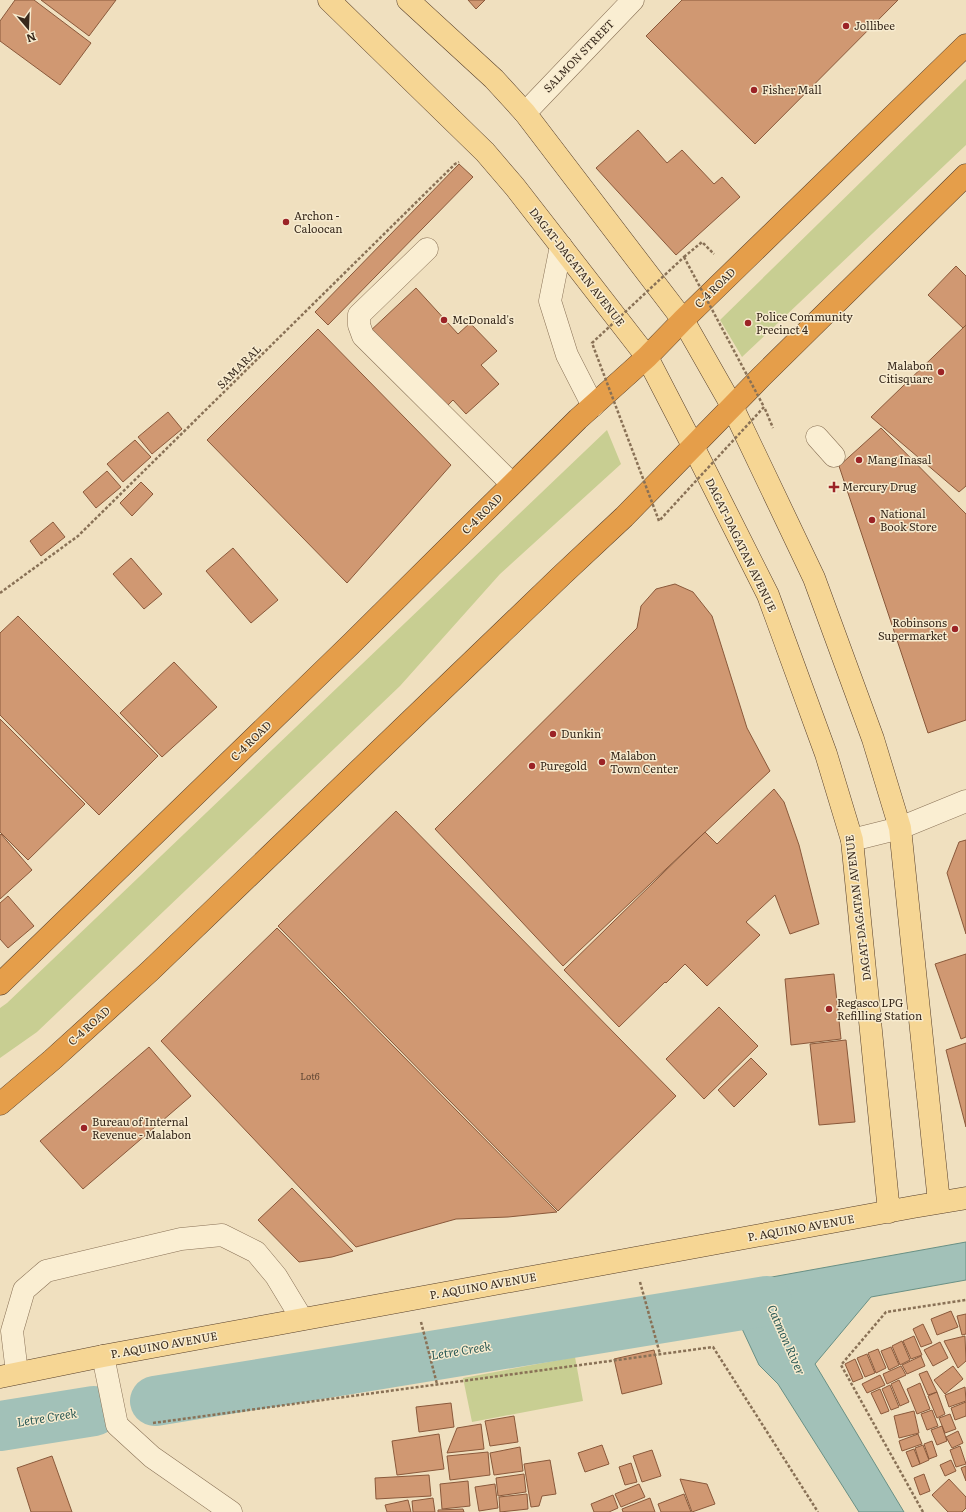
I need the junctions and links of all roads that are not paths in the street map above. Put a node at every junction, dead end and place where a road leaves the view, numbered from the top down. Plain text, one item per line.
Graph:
1 (329, 0) edge
2 (408, 0) edge
3 (633, 0) edge
4 (966, 45) edge
5 (525, 113) junction
6 (966, 175) edge
7 (560, 246) junction
8 (427, 250) dead end
9 (683, 320) junction
10 (647, 357) junction
11 (593, 406) junction
12 (732, 406) junction
13 (817, 437) dead end
14 (693, 446) junction
15 (834, 456) dead end
16 (512, 484) junction
17 (966, 801) edge
18 (900, 828) junction
19 (852, 840) junction
20 (0, 984) edge
21 (0, 1104) edge
22 (966, 1198) edge
23 (939, 1202) junction
24 (889, 1212) junction
25 (302, 1320) junction
26 (103, 1356) junction
27 (9, 1375) edge
28 (230, 1512) edge

1 - 7 main road, DAGAT-DAGATAN AVENUE
2 - 5 main road
3 - 5 street, SALMON STREET
4 - 9 highway, C-4 ROAD
5 - 9 main road
6 - 12 highway, C-4 ROAD
7 - 10 main road, DAGAT-DAGATAN AVENUE
7 - 11 street
8 - 16 street
9 - 10 highway, C-4 ROAD
9 - 12 main road
10 - 11 highway, C-4 ROAD
10 - 14 main road, DAGAT-DAGATAN AVENUE
11 - 16 highway, C-4 ROAD
12 - 14 highway, C-4 ROAD
12 - 18 main road
13 - 15 street
14 - 19 main road, DAGAT-DAGATAN AVENUE
14 - 21 highway, C-4 ROAD
16 - 20 highway, C-4 ROAD
17 - 18 street
18 - 19 street
18 - 23 main road
19 - 24 main road, DAGAT-DAGATAN AVENUE
22 - 23 main road, P. AQUINO AVENUE
23 - 24 main road, P. AQUINO AVENUE
24 - 25 main road, P. AQUINO AVENUE
25 - 26 main road, P. AQUINO AVENUE
25 - 27 street
26 - 27 main road, P. AQUINO AVENUE
26 - 28 street

